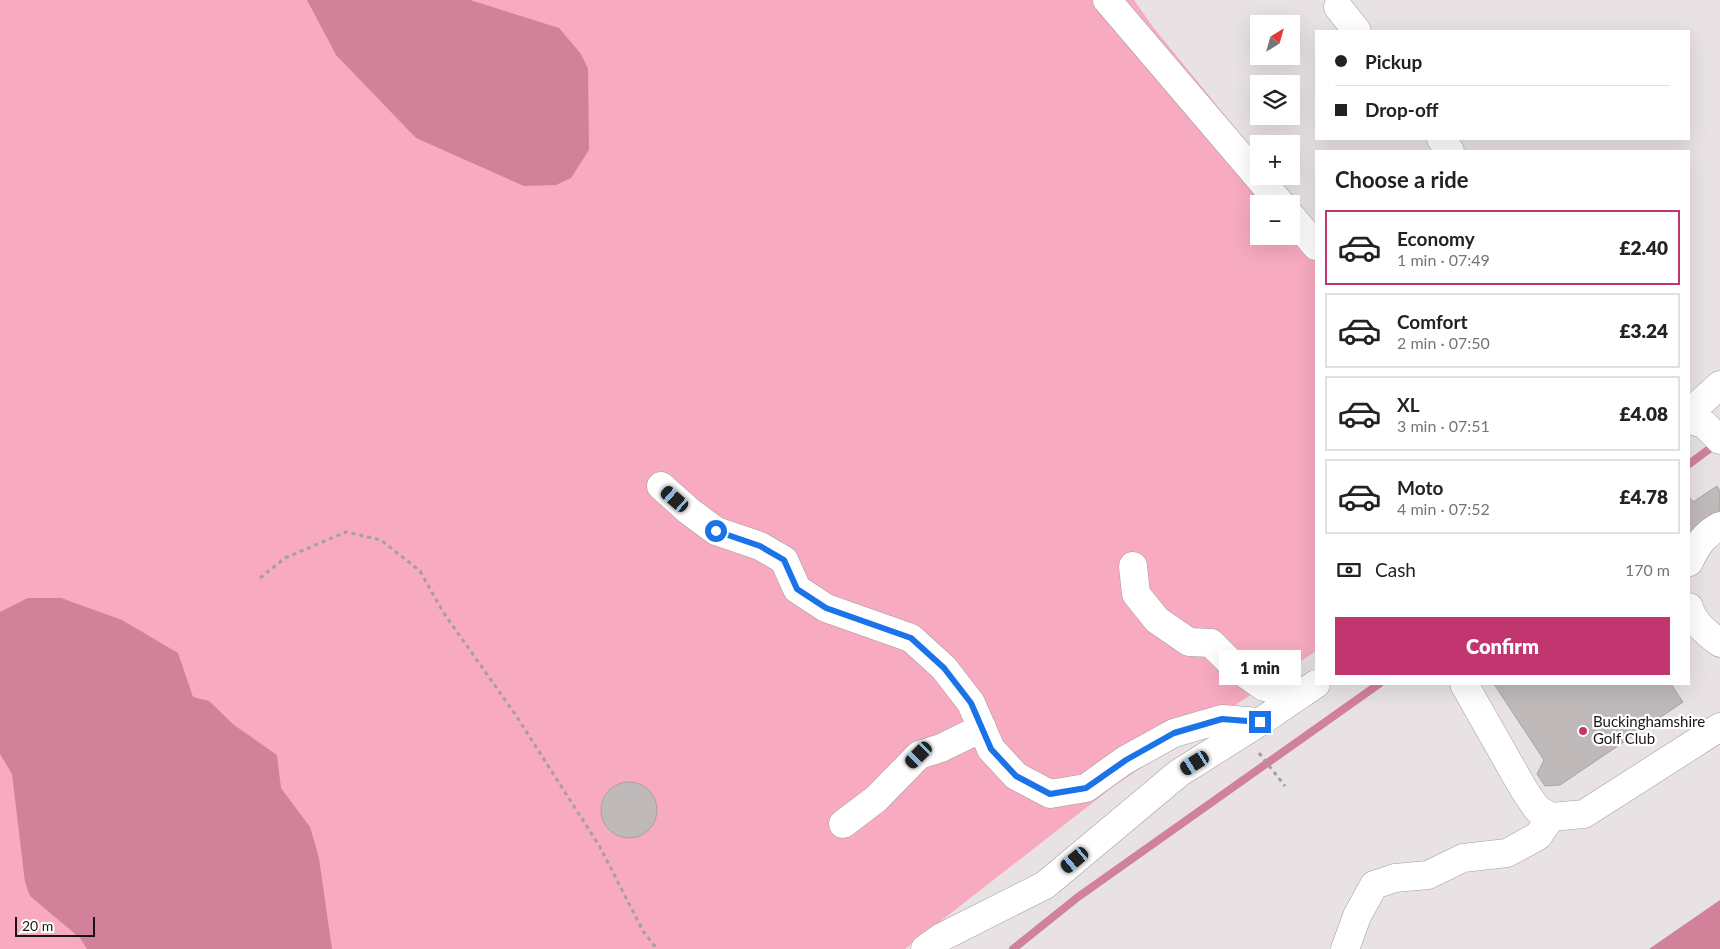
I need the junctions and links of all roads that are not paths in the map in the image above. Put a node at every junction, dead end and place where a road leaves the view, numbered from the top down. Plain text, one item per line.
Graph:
1 (1107, 0) edge
2 (1338, 7) dead end
3 (1355, 30) edge
4 (1273, 195) edge
5 (1300, 227) edge
6 (1315, 245) edge
7 (1720, 385) edge
8 (1698, 424) edge
9 (661, 486) dead end
10 (1720, 526) edge
11 (1690, 560) edge
12 (1134, 566) dead end
13 (1690, 612) edge
14 (1720, 643) edge
15 (1465, 685) edge
16 (1307, 690) edge
17 (1720, 727) edge
18 (982, 728) junction
19 (1252, 728) junction
20 (1551, 817) junction
21 (843, 824) dead end
22 (925, 949) edge
23 (1345, 949) edge

1 - 4 lane
2 - 3 lane
5 - 6 lane
7 - 8 lane
9 - 18 lane
10 - 11 lane
12 - 16 lane
13 - 14 lane
15 - 20 lane
16 - 19 lane
17 - 20 lane
18 - 19 lane
18 - 21 lane
19 - 22 lane
20 - 23 lane

